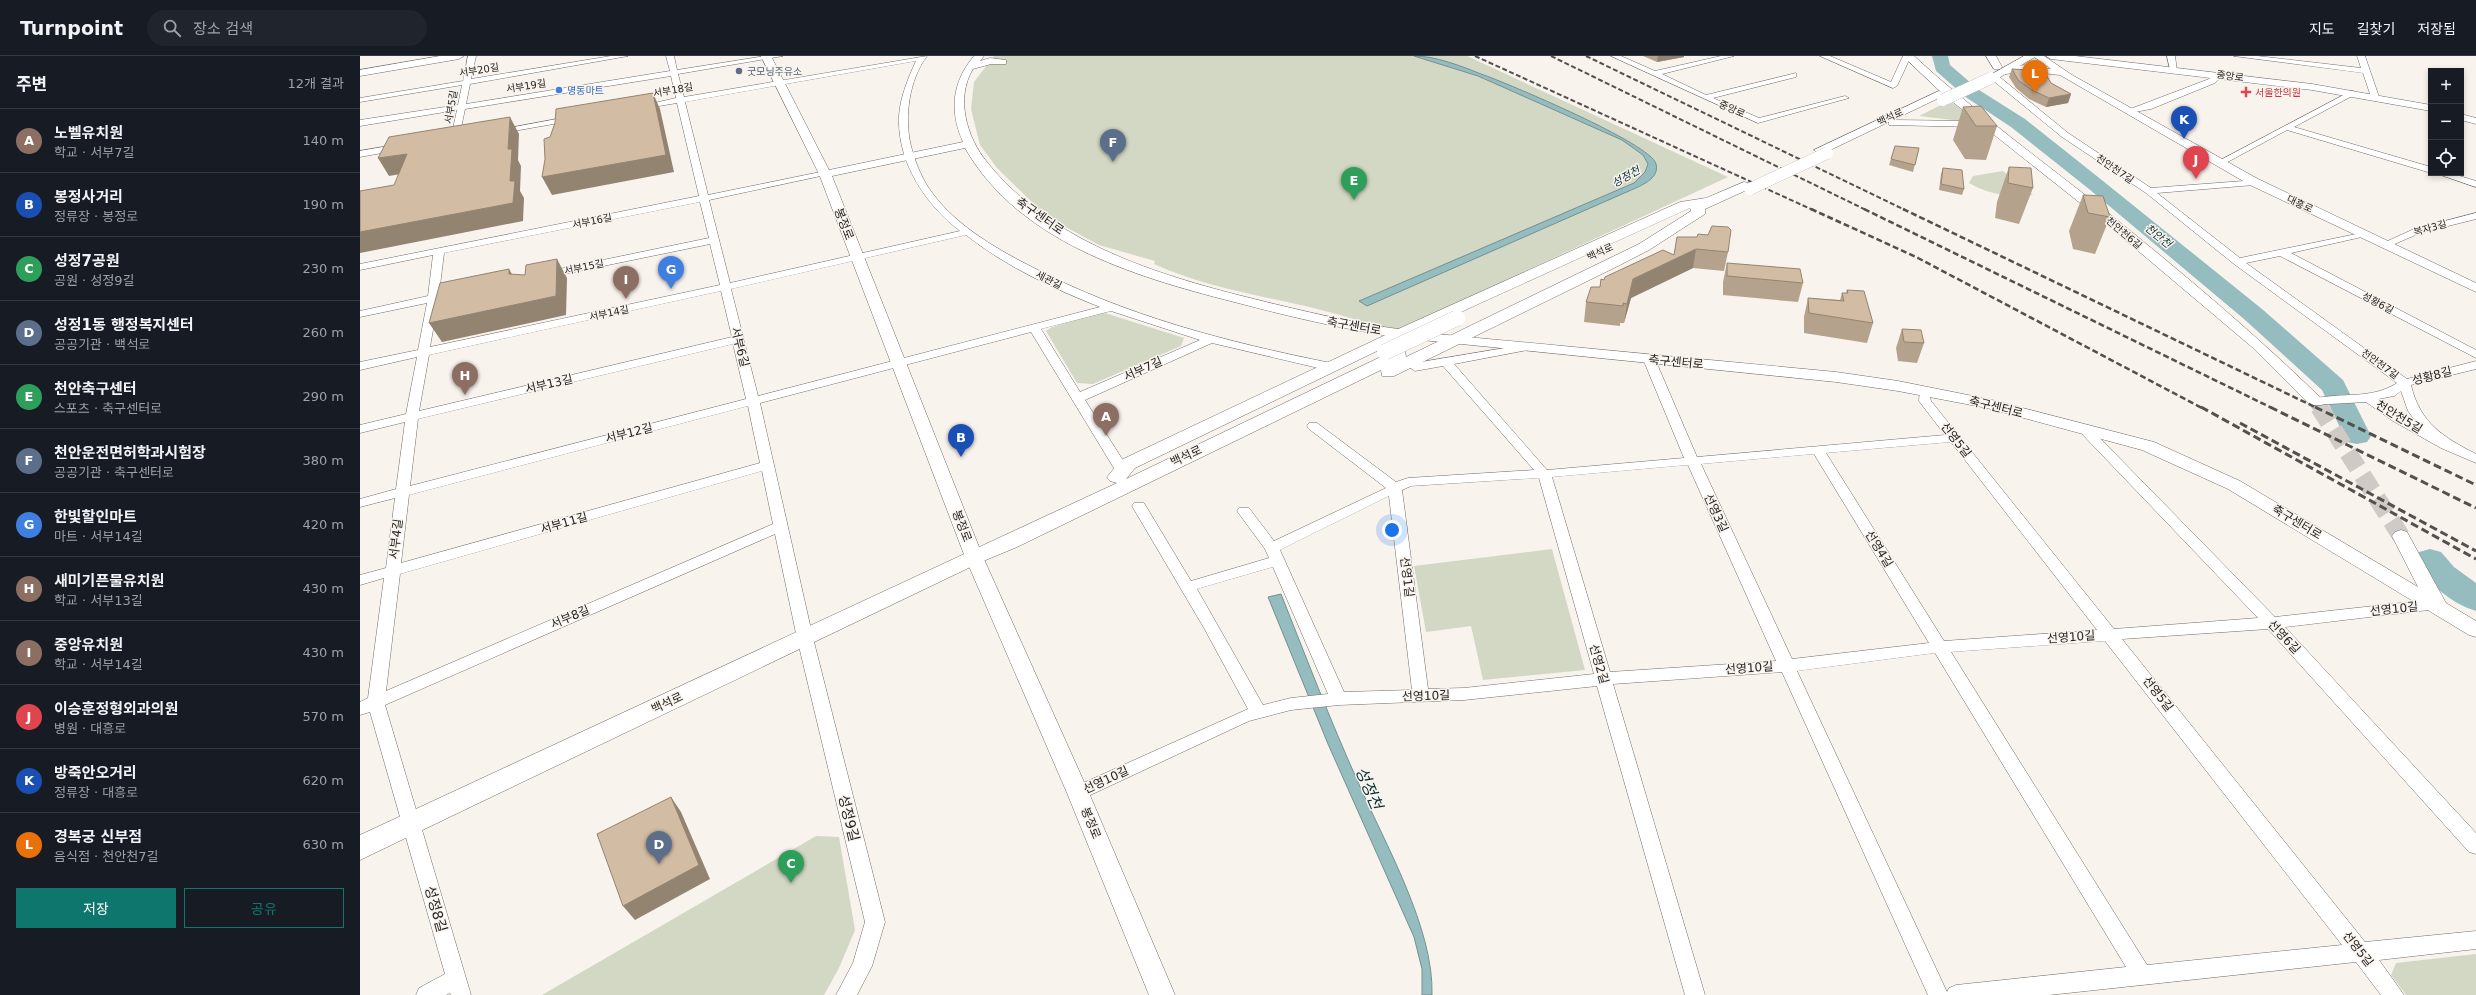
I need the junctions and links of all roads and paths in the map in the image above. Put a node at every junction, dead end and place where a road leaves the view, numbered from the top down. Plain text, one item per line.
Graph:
1 (432, 56) edge
2 (459, 56) edge
3 (472, 56) edge
4 (624, 56) edge
5 (670, 56) edge
6 (1615, 56) edge
7 (1730, 56) edge
8 (1824, 56) edge
9 (1908, 56) edge
10 (1991, 56) edge
11 (2011, 56) edge
12 (2032, 56) edge
13 (2038, 56) edge
14 (2050, 56) edge
15 (2171, 56) edge
16 (2238, 56) edge
17 (2361, 56) edge
18 (771, 57) edge
19 (922, 57) edge
20 (975, 61) edge
21 (1003, 62) dead end
22 (360, 68) edge
23 (2174, 69) junction
24 (2366, 71) junction
25 (360, 73) edge
26 (674, 73) junction
27 (1993, 73) junction
28 (1654, 74) junction
29 (1793, 75) dead end
30 (2219, 75) junction
31 (2069, 77) junction
32 (465, 82) junction
33 (777, 82) junction
34 (2351, 93) junction
35 (1706, 97) junction
36 (1941, 97) junction
37 (2375, 97) junction
38 (1844, 98) dead end
39 (360, 100) edge
40 (680, 100) junction
41 (463, 106) junction
42 (2428, 107) edge
43 (634, 108) edge
44 (2129, 111) junction
45 (581, 117) edge
46 (2464, 118) edge
47 (1909, 119) junction
48 (2476, 121) edge
49 (360, 123) edge
50 (1990, 124) junction
51 (2286, 127) junction
52 (485, 133) edge
53 (455, 138) edge
54 (969, 144) junction
55 (408, 146) edge
56 (1824, 152) junction
57 (360, 154) edge
58 (910, 156) junction
59 (2220, 162) junction
60 (2428, 169) edge
61 (825, 174) junction
62 (2450, 176) edge
63 (2254, 182) junction
64 (2476, 184) edge
65 (2149, 191) junction
66 (705, 198) junction
67 (1704, 206) junction
68 (2476, 216) edge
69 (968, 232) junction
70 (2362, 234) junction
71 (714, 240) junction
72 (2386, 244) junction
73 (439, 252) junction
74 (2281, 252) junction
75 (857, 257) junction
76 (2238, 262) junction
77 (360, 267) edge
78 (535, 278) edge
79 (725, 288) junction
80 (2476, 288) edge
81 (449, 295) edge
82 (433, 299) junction
83 (1109, 308) junction
84 (360, 314) edge
85 (1034, 327) junction
86 (1402, 333) junction
87 (738, 339) junction
88 (1209, 340) junction
89 (1454, 340) junction
90 (1529, 347) junction
91 (423, 353) junction
92 (2476, 354) edge
93 (1649, 359) junction
94 (898, 362) junction
95 (1447, 363) junction
96 (2476, 365) edge
97 (360, 366) edge
98 (1331, 367) junction
99 (1415, 367) dead end
100 (2405, 383) junction
101 (1924, 392) junction
102 (1078, 398) junction
103 (2366, 398) junction
104 (753, 401) junction
105 (2319, 402) joint
106 (412, 417) junction
107 (1313, 426) dead end
108 (360, 429) edge
109 (2087, 432) junction
110 (1954, 438) junction
111 (2446, 445) junction
112 (1818, 452) junction
113 (2476, 459) edge
114 (1692, 460) junction
115 (767, 465) junction
116 (1544, 474) junction
117 (1121, 478) junction
118 (1395, 488) junction
119 (402, 492) junction
120 (360, 503) edge
121 (1138, 506) dead end
122 (1244, 511) dead end
123 (780, 526) junction
124 (2401, 536) tunnel mouth
125 (1275, 554) junction
126 (974, 557) junction
127 (392, 571) junction
128 (360, 580) edge
129 (1188, 587) junction
130 (2437, 604) junction
131 (2272, 623) junction
132 (2476, 630) edge
133 (2110, 634) junction
134 (805, 638) junction
135 (1940, 647) junction
136 (1787, 666) junction
137 (1603, 679) junction
138 (1421, 696) junction
139 (1339, 699) junction
140 (376, 702) junction
141 (360, 709) edge
142 (1259, 713) junction
143 (1078, 793) junction
144 (412, 823) junction
145 (2476, 846) edge
146 (360, 848) edge
147 (2476, 940) edge
148 (2361, 952) junction
149 (2142, 976) junction
150 (458, 987) edge
151 (426, 995) edge
152 (846, 995) edge
153 (1162, 995) edge
154 (1695, 995) edge
155 (1938, 995) edge
156 (1956, 995) edge
157 (2394, 995) edge

1 - 22 main road
2 - 25 main road
3 - 32 street, 서부5길
4 - 32 street, 서부20길
5 - 26 street, 서부6길
6 - 28 street
7 - 28 street
8 - 9 street, 천안천6길
9 - 50 street, 천안천6길
10 - 27 street
11 - 27 main road
12 - 27 main road
13 - 31 street, 대흥로
14 - 23 street, 중앙로
15 - 23 street
16 - 24 street
17 - 24 street
18 - 26 street, 서부19길
18 - 33 street, 봉정로
19 - 33 street, 서부18길
19 - 58 street, 세관길
20 - 21 street
20 - 54 street, 축구센터로
23 - 30 street, 중앙로
24 - 37 street
26 - 40 street, 서부6길
26 - 41 street, 서부19길
27 - 31 street
27 - 36 main road, bridge
27 - 65 street, 천안천7길
28 - 35 street
29 - 35 street, 중앙로
30 - 34 street, 중앙로
30 - 44 street
31 - 44 street, 대흥로
32 - 39 street, 서부20길
32 - 41 street, 서부5길
33 - 40 street, 서부18길
33 - 61 street, 봉정로
34 - 37 street, 중앙로
34 - 51 street
35 - 38 street, 중앙로
36 - 47 main road, 백석로
36 - 56 main road, 백석로
37 - 42 street, 중앙로
40 - 43 street, 서부18길
40 - 66 street, 서부6길
41 - 49 street, 서부19길
41 - 53 street, 서부5길
44 - 59 street, 대흥로
45 - 52 street
46 - 48 street
47 - 50 street
47 - 56 main road, 백석로
50 - 105 street, 천안천6길
51 - 59 street
51 - 60 street
54 - 58 street
54 - 86 street, 축구센터로
55 - 57 street
56 - 67 main road, 백석로, bridge
58 - 61 street
58 - 69 street, 세관길
59 - 63 street, 대흥로
61 - 66 street, 서부16길
61 - 75 street, 봉정로
62 - 64 street
63 - 65 street
63 - 70 street, 대흥로
65 - 76 street, 천안천7길
66 - 71 street, 서부6길
66 - 73 street, 서부16길
67 - 86 main road
67 - 89 main road
67 - 117 main road, 백석로
68 - 72 street, 복자3길
69 - 75 street, 서부14길
69 - 83 street, 세관길
70 - 72 street, 대흥로
70 - 74 street
71 - 78 street, 서부15길
71 - 79 street, 서부6길
72 - 80 street, 대흥로
73 - 77 street, 서부16길
73 - 82 street, 서부4길
74 - 76 street
74 - 92 street, 성황6길
75 - 79 street, 서부14길
75 - 94 street, 봉정로
76 - 100 street, 천안천7길
79 - 87 street, 서부6길
79 - 91 street, 서부14길
81 - 82 street
82 - 84 street
82 - 91 street, 서부4길
83 - 85 street, 서부12길
83 - 88 street, 세관길
85 - 94 street, 서부12길
85 - 102 street
86 - 89 street, 축구센터로
86 - 98 main road
87 - 104 street, 서부6길
87 - 106 street, 서부13길
88 - 98 street, 세관길
88 - 102 street, 서부7길
89 - 90 street, 축구센터로
89 - 117 main road
90 - 93 street, 축구센터로
90 - 95 street
91 - 97 street, 서부14길
91 - 106 street, 서부4길
93 - 101 street, 축구센터로
93 - 114 street, 선영3길
94 - 104 street, 서부12길
94 - 126 street, 봉정로
95 - 99 street
95 - 116 street, 선영2길
96 - 100 street, 성황8길
98 - 117 main road
100 - 103 street, 성황8길
100 - 111 street
101 - 109 street, 축구센터로
101 - 110 street, 선영5길
102 - 117 street
103 - 105 street, 천안천5길
103 - 111 street, 천안천5길
104 - 115 street, 서부6길
104 - 119 street, 서부12길
106 - 108 street, 서부13길
106 - 119 street, 서부4길
107 - 118 street
109 - 130 street, 축구센터로
109 - 131 street, 선영6길
110 - 112 street
110 - 133 street, 선영5길
111 - 113 street, 천안천5길
112 - 114 street
112 - 135 street, 선영4길
114 - 116 street
114 - 136 street, 선영3길
115 - 123 street, 서부6길
115 - 127 street, 서부11길
116 - 118 street
116 - 137 street, 선영2길
117 - 126 main road, 백석로
118 - 125 street
118 - 138 street, 선영1길
119 - 120 street, 서부12길
119 - 127 street, 서부4길
121 - 129 street
122 - 125 street
123 - 134 street, 서부6길
123 - 140 street, 서부8길
124 - 130 street
125 - 129 street
125 - 139 street
126 - 134 main road, 백석로
126 - 143 street, 봉정로
127 - 128 street, 서부11길
127 - 140 street, 서부4길
129 - 142 street
130 - 131 street, 선영10길
130 - 132 street, 축구센터로
131 - 133 street, 선영10길
131 - 145 street, 선영6길
133 - 135 street, 선영10길
133 - 148 street, 선영5길
134 - 144 main road, 백석로
134 - 152 street, 성정9길
135 - 136 street, 선영10길
135 - 149 street, 선영4길
136 - 137 street, 선영10길
136 - 155 street, 선영3길
137 - 138 street, 선영10길
137 - 154 street, 선영2길
138 - 139 street, 선영10길
139 - 142 street, 선영10길
140 - 141 street, 서부8길
140 - 144 street, 서부4길
142 - 143 street, 선영10길
143 - 153 street, 봉정로
144 - 146 main road, 백석로
144 - 150 street, 성정8길
147 - 148 street
148 - 149 street
148 - 157 street, 선영5길
149 - 156 street
150 - 151 street

